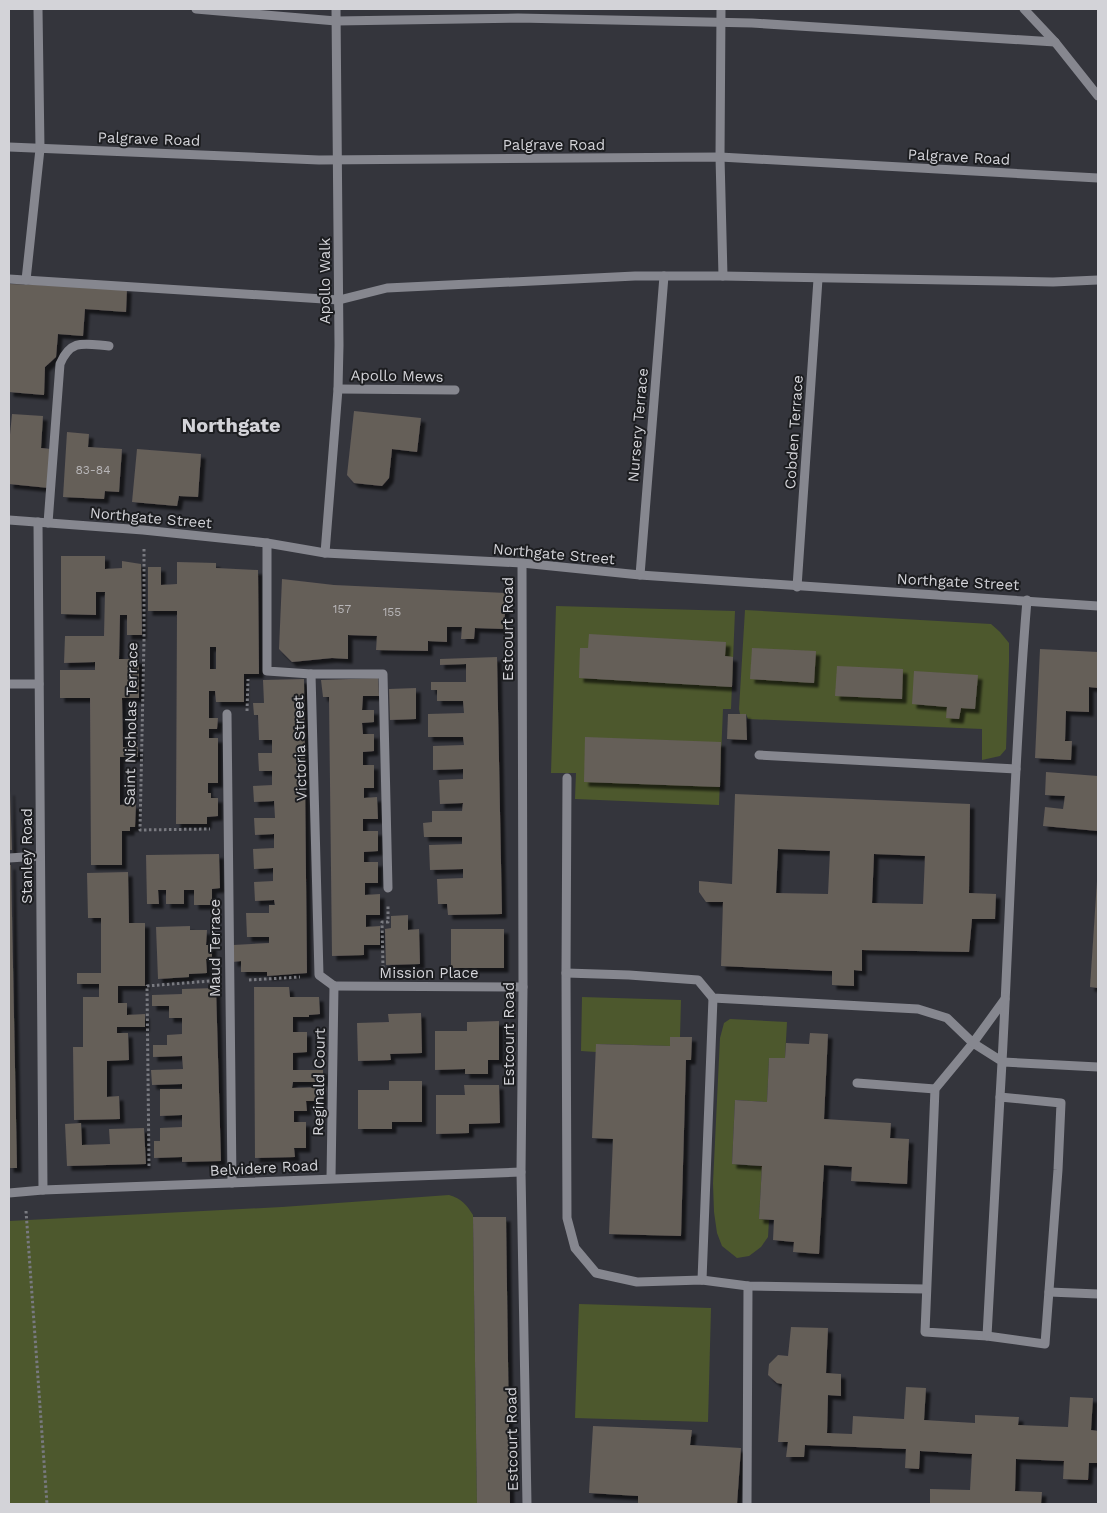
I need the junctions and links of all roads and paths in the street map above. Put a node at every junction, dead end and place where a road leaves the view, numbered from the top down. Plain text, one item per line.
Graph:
1 (38, 9) edge
2 (196, 9) edge
3 (336, 9) edge
4 (722, 9) edge
5 (1024, 9) edge
6 (336, 21) junction
7 (721, 22) junction
8 (1055, 42) junction
9 (1098, 96) edge
10 (9, 147) edge
11 (40, 149) junction
12 (720, 157) junction
13 (337, 160) junction
14 (1098, 178) edge
15 (664, 276) junction
16 (723, 276) junction
17 (818, 278) junction
18 (9, 279) edge
19 (26, 280) junction
20 (1098, 280) edge
21 (339, 300) junction
22 (109, 346) dead end
23 (338, 388) junction
24 (456, 390) dead end
25 (9, 520) edge
26 (38, 522) junction
27 (48, 523) junction
28 (144, 530) junction
29 (267, 543) junction
30 (325, 553) junction
31 (522, 563) junction
32 (640, 575) junction
33 (797, 586) junction
34 (1027, 600) junction
35 (1098, 606) edge
36 (267, 671) junction
37 (311, 674) junction
38 (9, 684) edge
39 (39, 684) junction
40 (227, 714) joint
41 (759, 754) dead end
42 (1016, 769) junction
43 (567, 778) dead end
44 (228, 829) junction
45 (40, 856) junction
46 (9, 858) edge
47 (388, 888) joint
48 (566, 973) junction
49 (319, 975) junction
50 (229, 980) junction
51 (334, 986) junction
52 (383, 986) junction
53 (523, 987) junction
54 (713, 998) junction
55 (1005, 999) junction
56 (973, 1043) junction
57 (1003, 1062) junction
58 (1098, 1067) edge
59 (858, 1083) dead end
60 (935, 1089) junction
61 (1000, 1097) junction
62 (521, 1172) junction
63 (330, 1178) junction
64 (232, 1183) junction
65 (150, 1187) junction
66 (42, 1190) junction
67 (25, 1192) junction
68 (9, 1194) edge
69 (702, 1280) junction
70 (748, 1286) junction
71 (926, 1289) junction
72 (1049, 1292) junction
73 (1098, 1294) edge
74 (987, 1336) junction
75 (47, 1504) edge
76 (527, 1504) edge
77 (747, 1504) edge

1 - 11 street
2 - 6 street
3 - 6 street, Apollo Walk
4 - 7 street
5 - 8 street
6 - 7 street
6 - 13 street, Apollo Walk
7 - 8 street
7 - 12 street
8 - 9 street
10 - 11 street, Palgrave Road
11 - 13 street, Palgrave Road
11 - 19 street
12 - 13 street, Palgrave Road
12 - 14 street, Palgrave Road
12 - 16 street
13 - 21 street, Apollo Walk
15 - 16 street
15 - 21 street
15 - 32 street, Nursery Terrace
16 - 17 street
17 - 20 street
17 - 33 street, Cobden Terrace
18 - 19 street
19 - 21 street
21 - 23 street, Apollo Walk
22 - 27 street
23 - 24 street, Apollo Mews
23 - 30 street, Apollo Walk
25 - 26 street, Northgate Street
26 - 27 street, Northgate Street
26 - 39 street, Stanley Road
27 - 28 street, Northgate Street
28 - 29 street, Northgate Street
28 - 44 path, Saint Nicholas Terrace
29 - 30 street, Northgate Street
29 - 36 street
30 - 31 street, Northgate Street
31 - 32 street, Northgate Street
31 - 53 street, Estcourt Road
32 - 33 street, Northgate Street
33 - 34 street, Northgate Street
34 - 35 street, Northgate Street
34 - 42 street
36 - 37 street, Victoria Street
36 - 40 path
37 - 47 street
37 - 49 street, Victoria Street
38 - 39 street
39 - 45 street, Stanley Road
40 - 44 street, Maud Terrace
41 - 42 street
42 - 55 street
43 - 48 street
44 - 50 street, Maud Terrace
45 - 46 street
45 - 66 street, Stanley Road
47 - 52 path
48 - 54 street
48 - 69 street
49 - 50 path
49 - 51 street
50 - 64 street, Maud Terrace
50 - 65 path
51 - 52 street, Mission Place
51 - 63 street, Reginald Court
52 - 53 street, Mission Place
53 - 62 street, Estcourt Road
54 - 56 street
54 - 69 street
55 - 56 street
55 - 57 street
56 - 57 street
56 - 60 street
57 - 58 street
57 - 61 street
59 - 60 street
60 - 71 street
61 - 72 street
61 - 74 street
62 - 63 street, Belvidere Road
62 - 76 street, Estcourt Road
63 - 64 street, Belvidere Road
64 - 65 street, Belvidere Road
65 - 66 street, Belvidere Road
66 - 67 street, Belvidere Road
67 - 68 street, Belvidere Road
67 - 75 path
69 - 70 street
70 - 71 street
70 - 77 street
71 - 74 street
72 - 73 street
72 - 74 street

